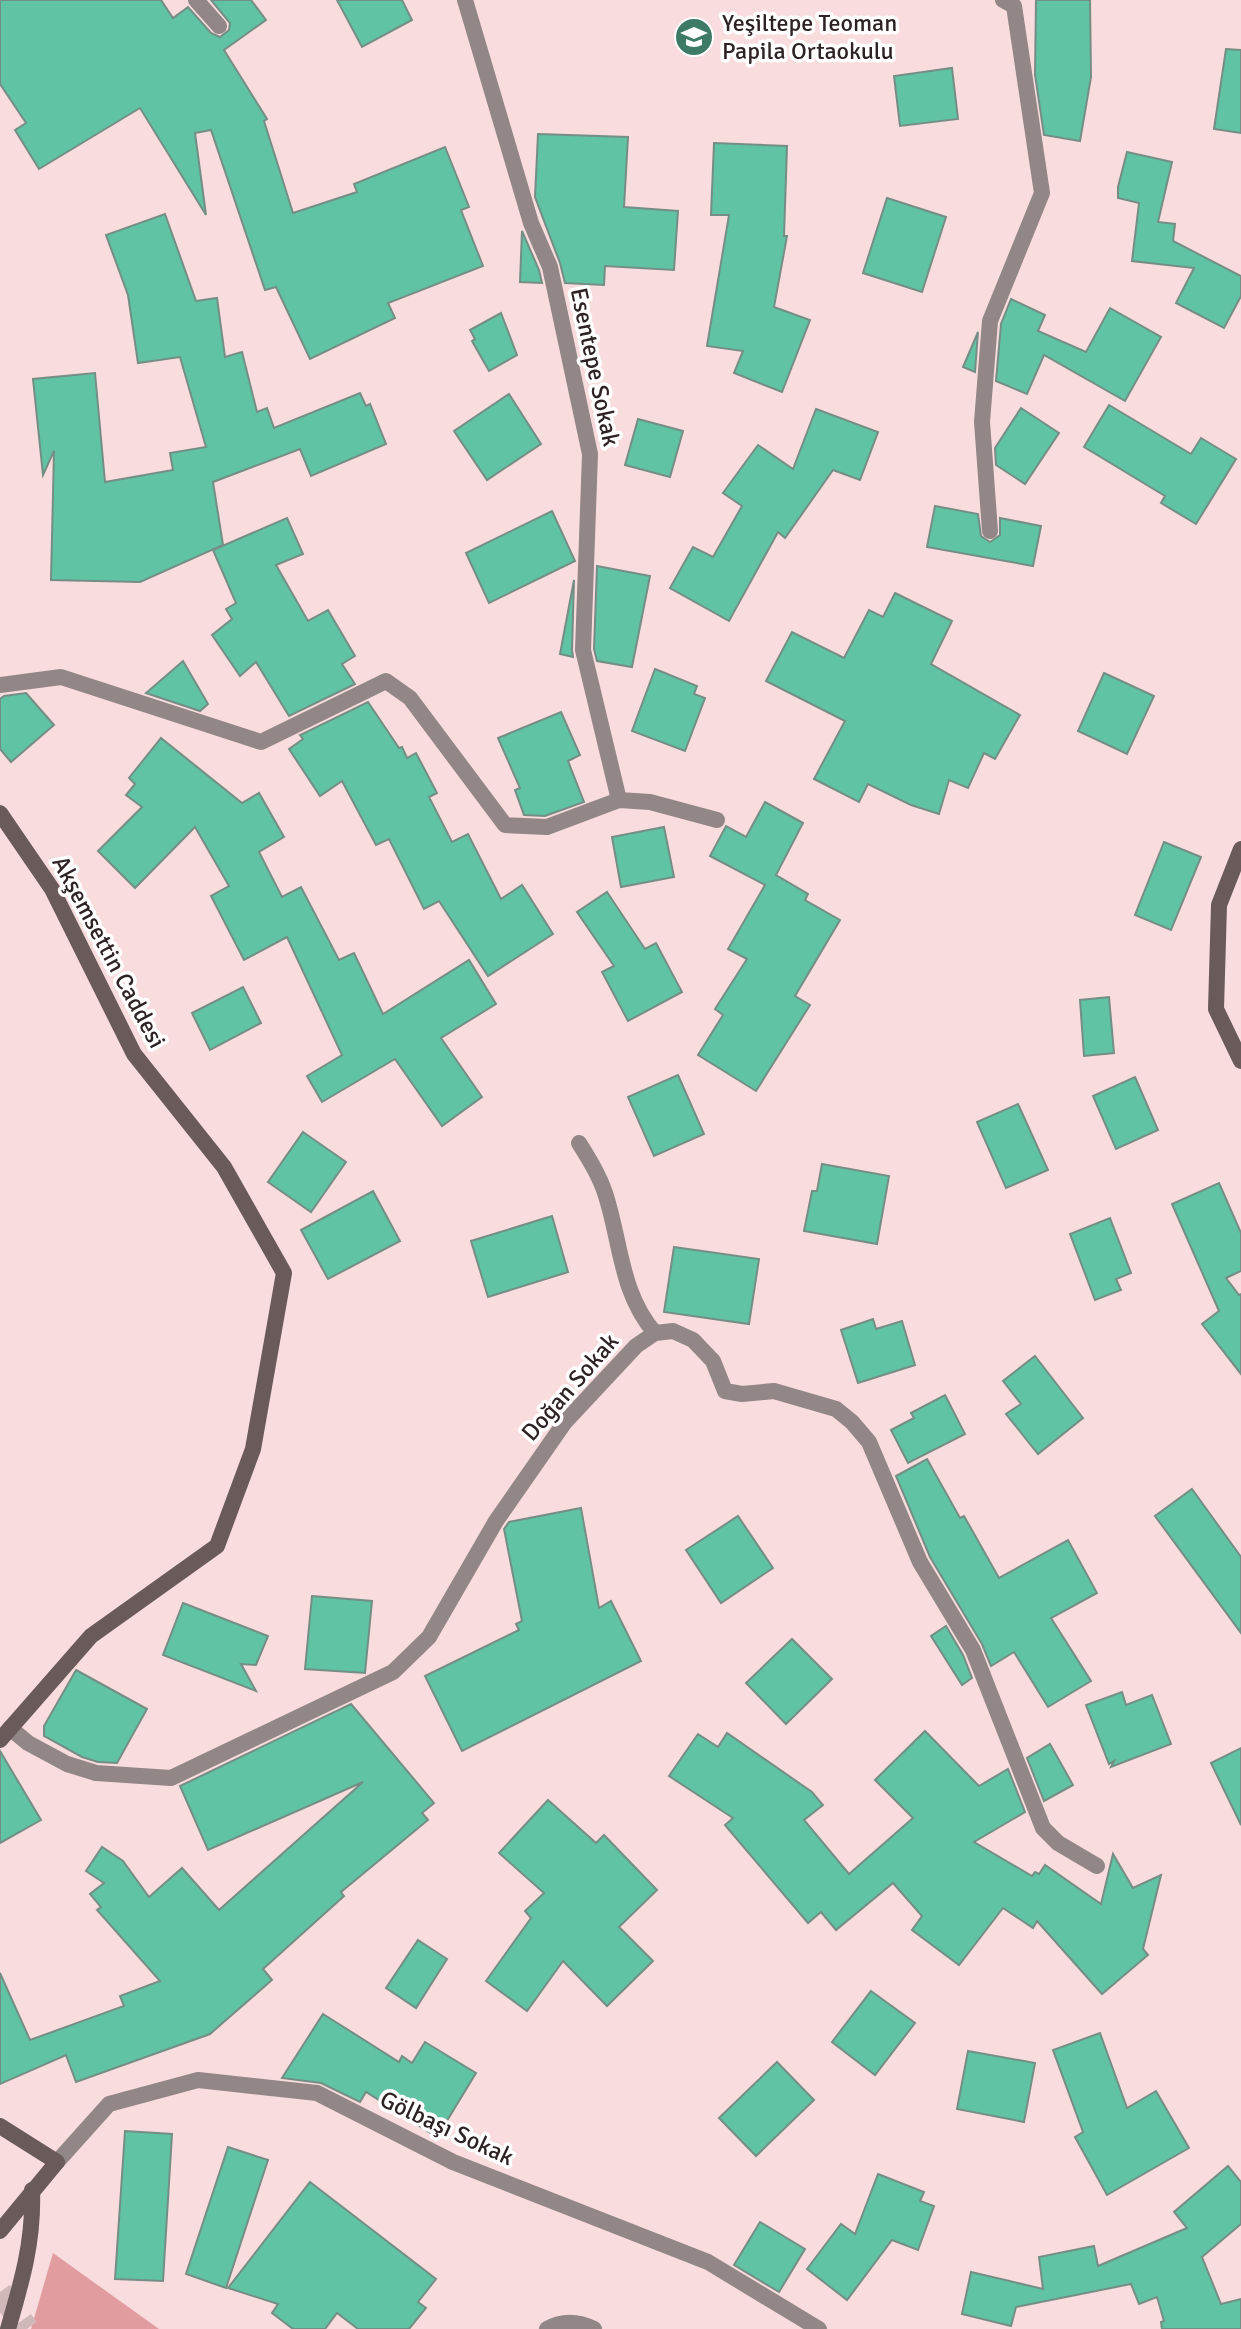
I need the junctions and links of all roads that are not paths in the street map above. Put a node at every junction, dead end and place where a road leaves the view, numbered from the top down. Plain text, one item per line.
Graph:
1 (196, 0) edge
2 (465, 0) edge
3 (1003, 0) edge
4 (219, 26) dead end
5 (990, 531) dead end
6 (0, 685) edge
7 (619, 800) junction
8 (0, 813) edge
9 (717, 820) dead end
10 (1241, 849) edge
11 (1241, 1061) edge
12 (579, 1143) dead end
13 (655, 1333) junction
14 (5, 1734) edge
15 (1097, 1866) dead end
16 (0, 2126) edge
17 (57, 2162) junction
18 (32, 2190) junction
19 (0, 2231) edge
20 (8, 2329) edge
21 (547, 2329) edge
22 (594, 2329) edge
23 (819, 2329) edge

1 - 4 street
2 - 7 street, Esentepe Sokak
3 - 5 street
6 - 7 street
7 - 9 street
8 - 14 street, Akşemsettin Caddesi
10 - 11 street
12 - 13 street
13 - 14 street, Doğan Sokak
13 - 15 street, Doğan Sokak
16 - 17 street
17 - 18 street
17 - 23 street, Gölbaşı Sokak
18 - 19 street
18 - 20 street
21 - 22 street

